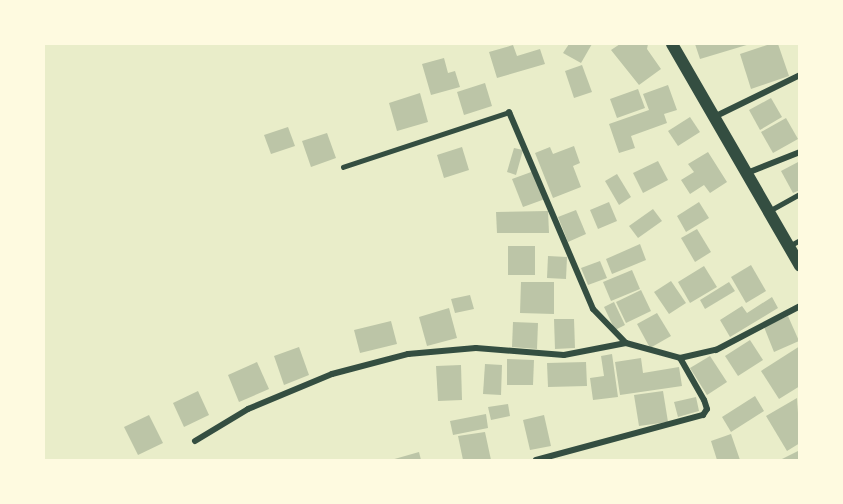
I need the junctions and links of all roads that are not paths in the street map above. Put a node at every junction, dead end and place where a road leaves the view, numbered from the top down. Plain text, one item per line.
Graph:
1 (672, 44) edge
2 (800, 75) edge
3 (509, 112) joint
4 (714, 117) junction
5 (800, 152) edge
6 (343, 167) dead end
7 (747, 173) junction
8 (800, 194) edge
9 (769, 211) junction
10 (794, 243) edge
11 (800, 266) edge
12 (800, 306) edge
13 (626, 343) junction
14 (680, 358) junction
15 (195, 441) dead end
16 (536, 460) edge

1 - 4 main road
2 - 4 street
3 - 6 lane
3 - 13 street
4 - 7 main road
5 - 7 street
7 - 9 main road
8 - 9 lane
9 - 10 main road
10 - 11 main road
12 - 14 street
13 - 14 street
13 - 15 street
14 - 16 street

